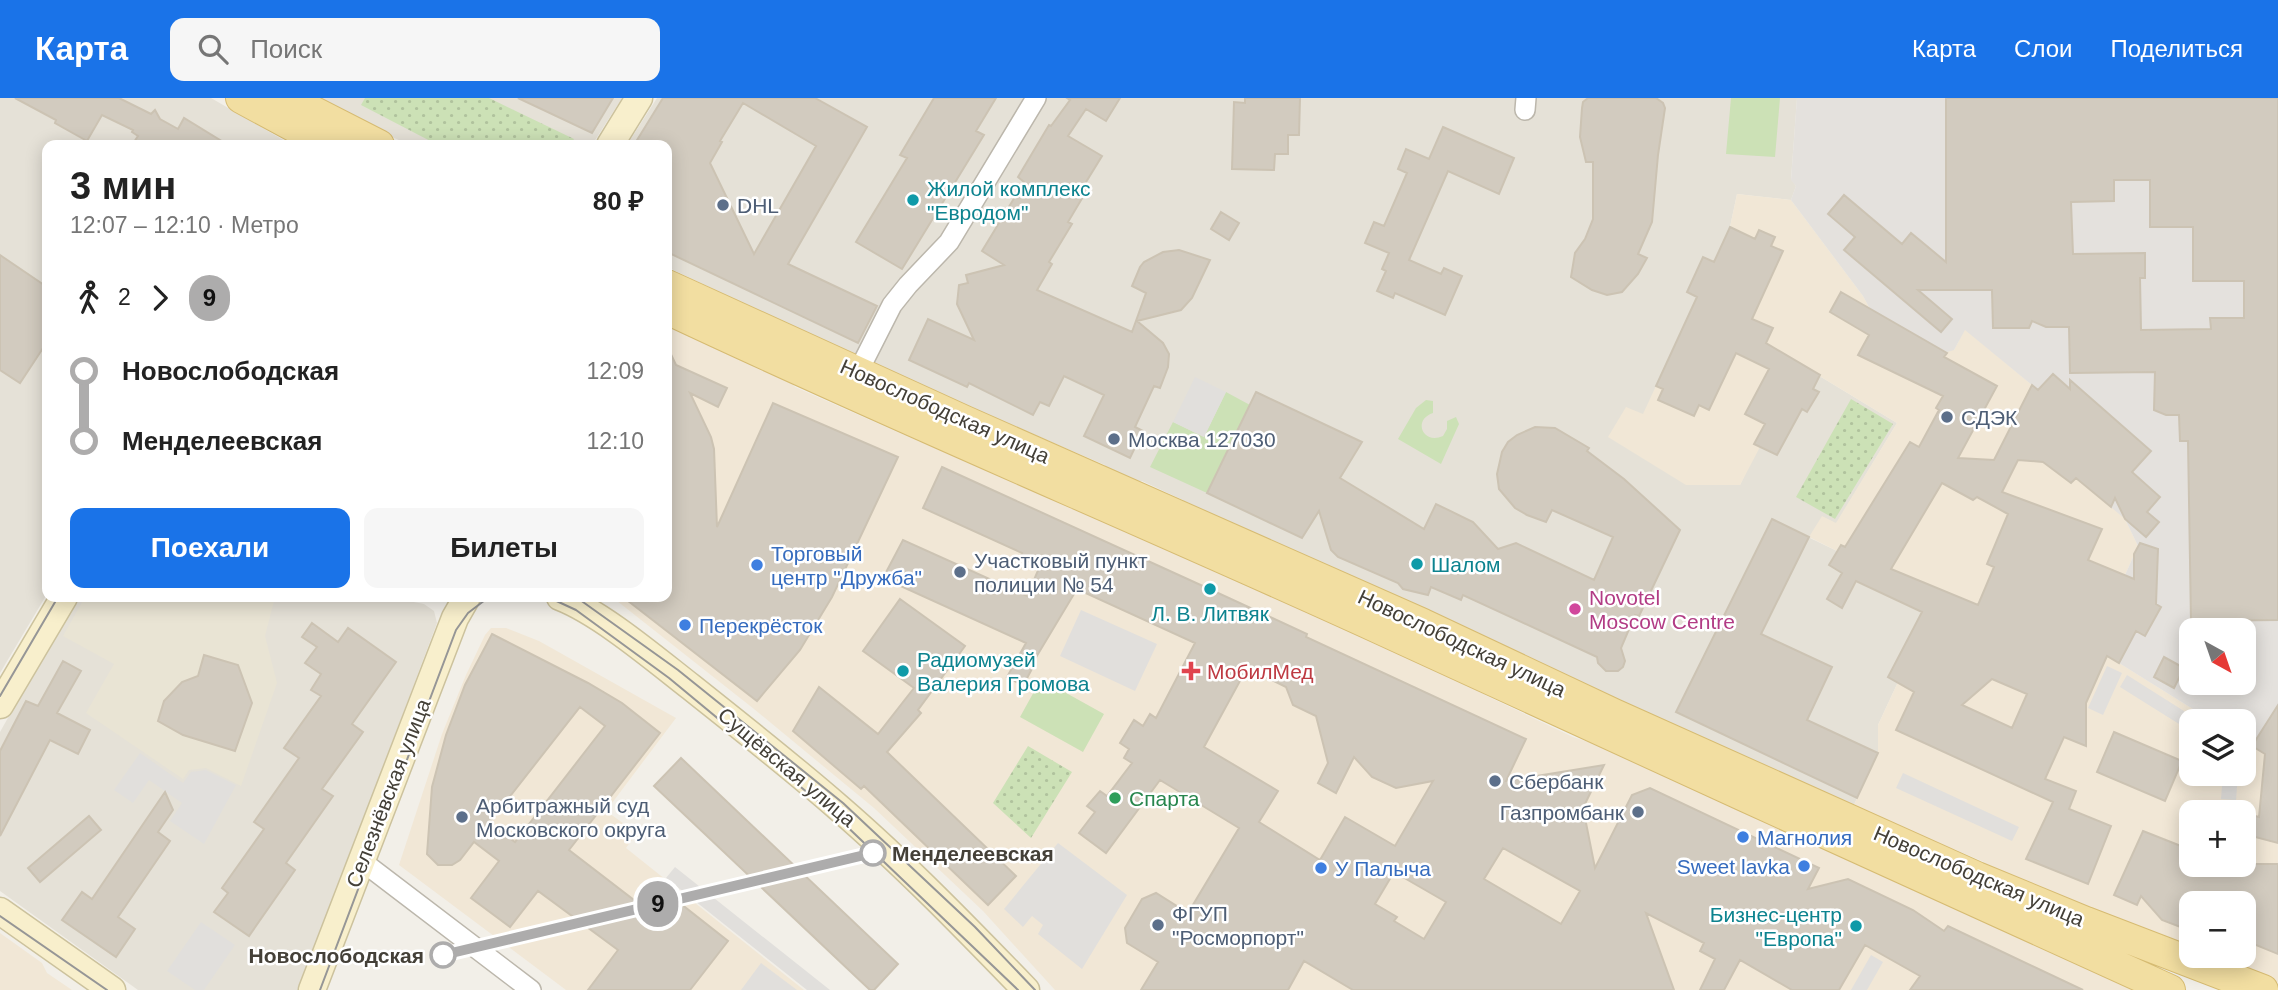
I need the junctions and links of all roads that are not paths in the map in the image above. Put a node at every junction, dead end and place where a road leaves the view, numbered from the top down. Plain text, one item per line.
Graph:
1 (241, 98) edge
2 (287, 98) edge
3 (639, 98) edge
4 (1036, 98) edge
5 (319, 140) edge
6 (369, 140) edge
7 (613, 140) edge
8 (672, 287) edge
9 (672, 311) edge
10 (858, 372) junction
11 (61, 602) edge
12 (464, 602) edge
13 (572, 602) edge
14 (0, 705) edge
15 (363, 862) junction
16 (0, 911) edge
17 (112, 990) edge
18 (312, 990) edge
19 (531, 990) edge
20 (1026, 990) edge
21 (2170, 990) edge
22 (2263, 990) edge

1 - 5 main road
2 - 6 main road
3 - 7 street
4 - 10 street
8 - 10 main road, Новослободская улица
9 - 21 main road, Новослободская улица
10 - 22 main road, Новослободская улица
11 - 14 street
12 - 15 street, Селезнёвская улица
13 - 20 street, Сущёвская улица
15 - 18 street, Селезнёвская улица
15 - 19 street
16 - 17 street

